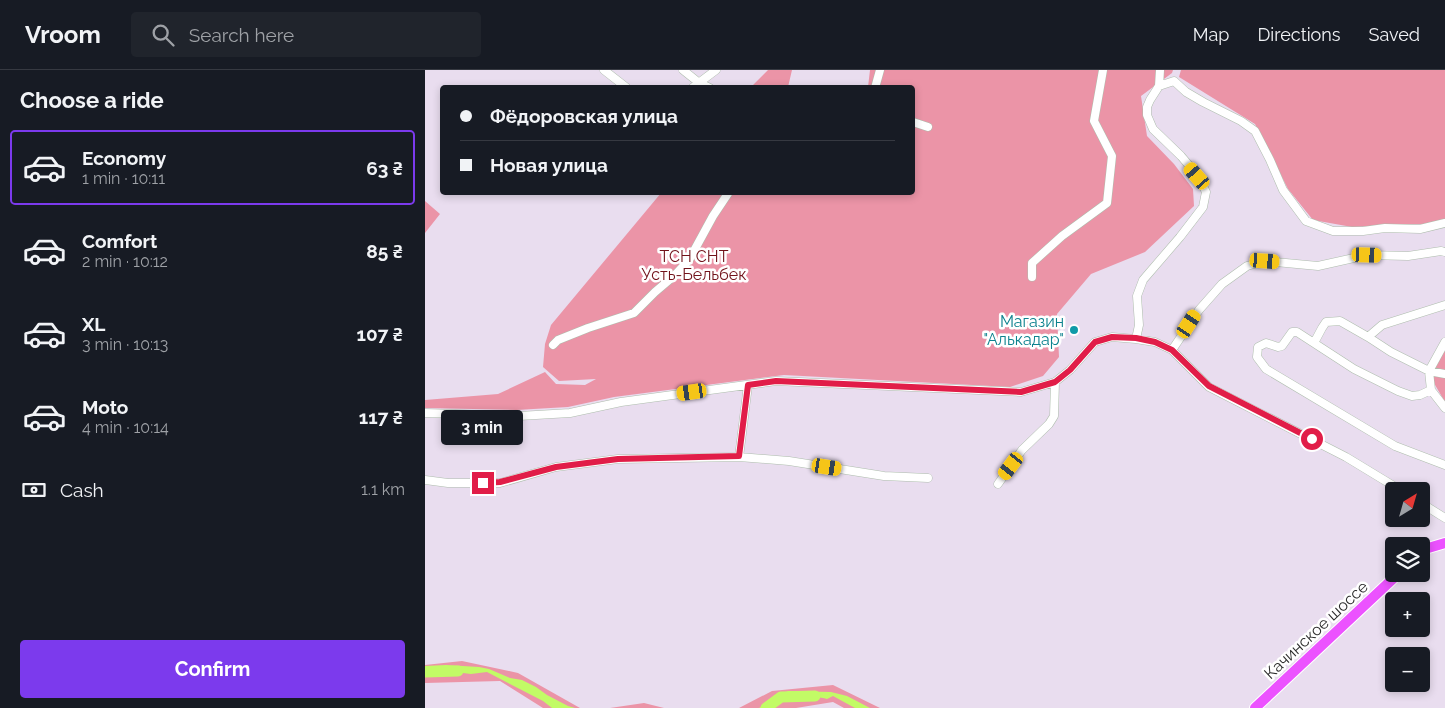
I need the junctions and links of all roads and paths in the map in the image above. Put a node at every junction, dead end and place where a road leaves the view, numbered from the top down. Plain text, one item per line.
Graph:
1 (604, 70) edge
2 (683, 70) edge
3 (716, 70) edge
4 (880, 70) edge
5 (1103, 70) edge
6 (1160, 70) edge
7 (623, 85) edge
8 (695, 85) edge
9 (876, 85) edge
10 (1159, 86) junction
11 (915, 123) edge
12 (928, 127) dead end
13 (727, 195) edge
14 (1445, 223) edge
15 (1444, 250) edge
16 (1032, 277) dead end
17 (1445, 306) edge
18 (1368, 337) junction
19 (1136, 338) junction
20 (1445, 342) edge
21 (1314, 343) junction
22 (553, 345) dead end
23 (1172, 350) junction
24 (1429, 371) junction
25 (1445, 374) edge
26 (1055, 382) junction
27 (748, 385) junction
28 (1431, 390) junction
29 (1445, 408) edge
30 (425, 413) edge
31 (739, 456) junction
32 (1445, 465) edge
33 (928, 478) dead end
34 (425, 480) edge
35 (1387, 482) edge
36 (998, 484) dead end
37 (1430, 509) edge
38 (1445, 518) edge
39 (1445, 543) edge
40 (1430, 548) edge
41 (1389, 582) edge
42 (1255, 708) edge

1 - 7 street
2 - 8 street
3 - 8 street
4 - 9 street
5 - 16 street
6 - 10 street
10 - 14 street
10 - 19 street
11 - 12 street
13 - 22 street
15 - 23 street
17 - 18 street
18 - 21 street
18 - 24 street
19 - 23 street
19 - 26 street
20 - 24 street
21 - 28 street
21 - 32 street
23 - 35 street
24 - 25 street
24 - 28 street
26 - 27 street
26 - 36 street
27 - 30 street
27 - 31 street
28 - 29 street
31 - 33 street
31 - 34 street
37 - 38 street
39 - 40 main road
41 - 42 main road, Качинское шоссе

